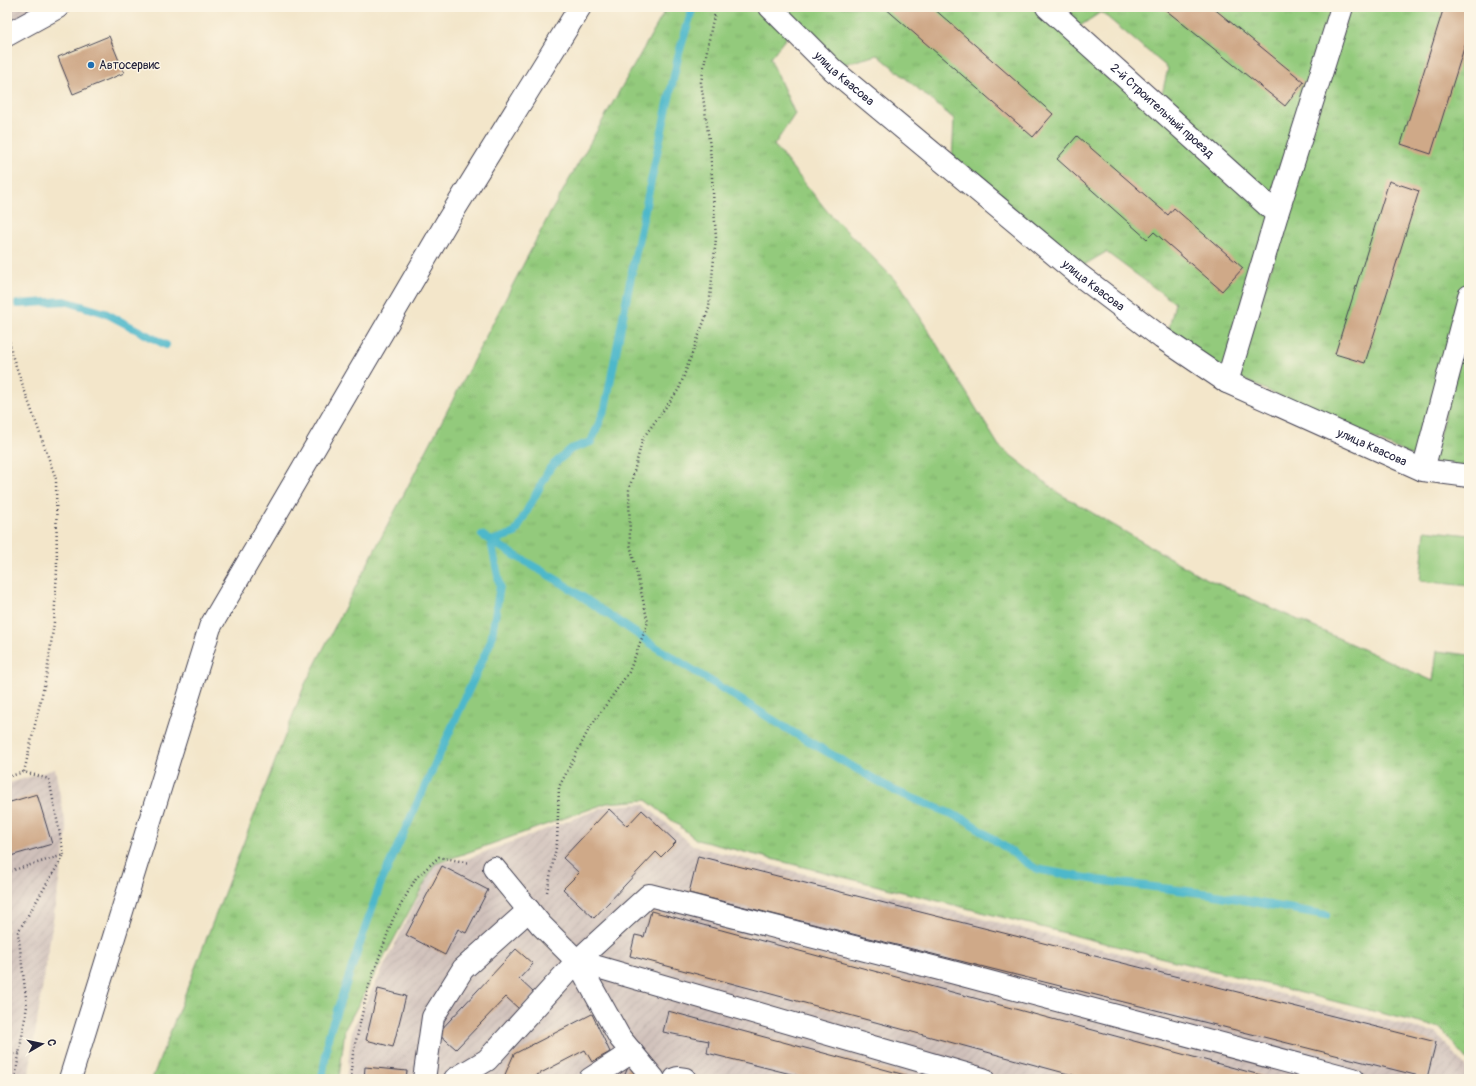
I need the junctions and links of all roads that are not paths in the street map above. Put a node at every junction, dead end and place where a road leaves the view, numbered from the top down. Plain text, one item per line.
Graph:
1 (58, 7) edge
2 (580, 7) edge
3 (770, 7) edge
4 (1046, 7) edge
5 (1338, 9) edge
6 (7, 35) edge
7 (1278, 214) junction
8 (1469, 296) edge
9 (1228, 382) junction
10 (1422, 470) junction
11 (1469, 476) edge
12 (494, 868) road end
13 (529, 910) junction
14 (577, 961) junction
15 (632, 1052) junction
16 (70, 1079) edge
17 (424, 1079) edge
18 (455, 1079) edge
19 (590, 1079) edge
20 (654, 1079) edge
21 (675, 1079) edge
22 (685, 1079) edge
23 (983, 1079) edge
24 (1353, 1079) edge

1 - 6 street
2 - 16 street
3 - 9 street, улица Квасова
4 - 7 street, 2-й Строительный проезд
5 - 7 street
7 - 9 street
8 - 10 street
9 - 10 street, улица Квасова
10 - 11 street, улица Квасова
12 - 13 street
13 - 14 street
13 - 17 street
14 - 15 street
14 - 18 street
14 - 23 street
14 - 24 street
15 - 19 street
15 - 20 street
21 - 22 street

